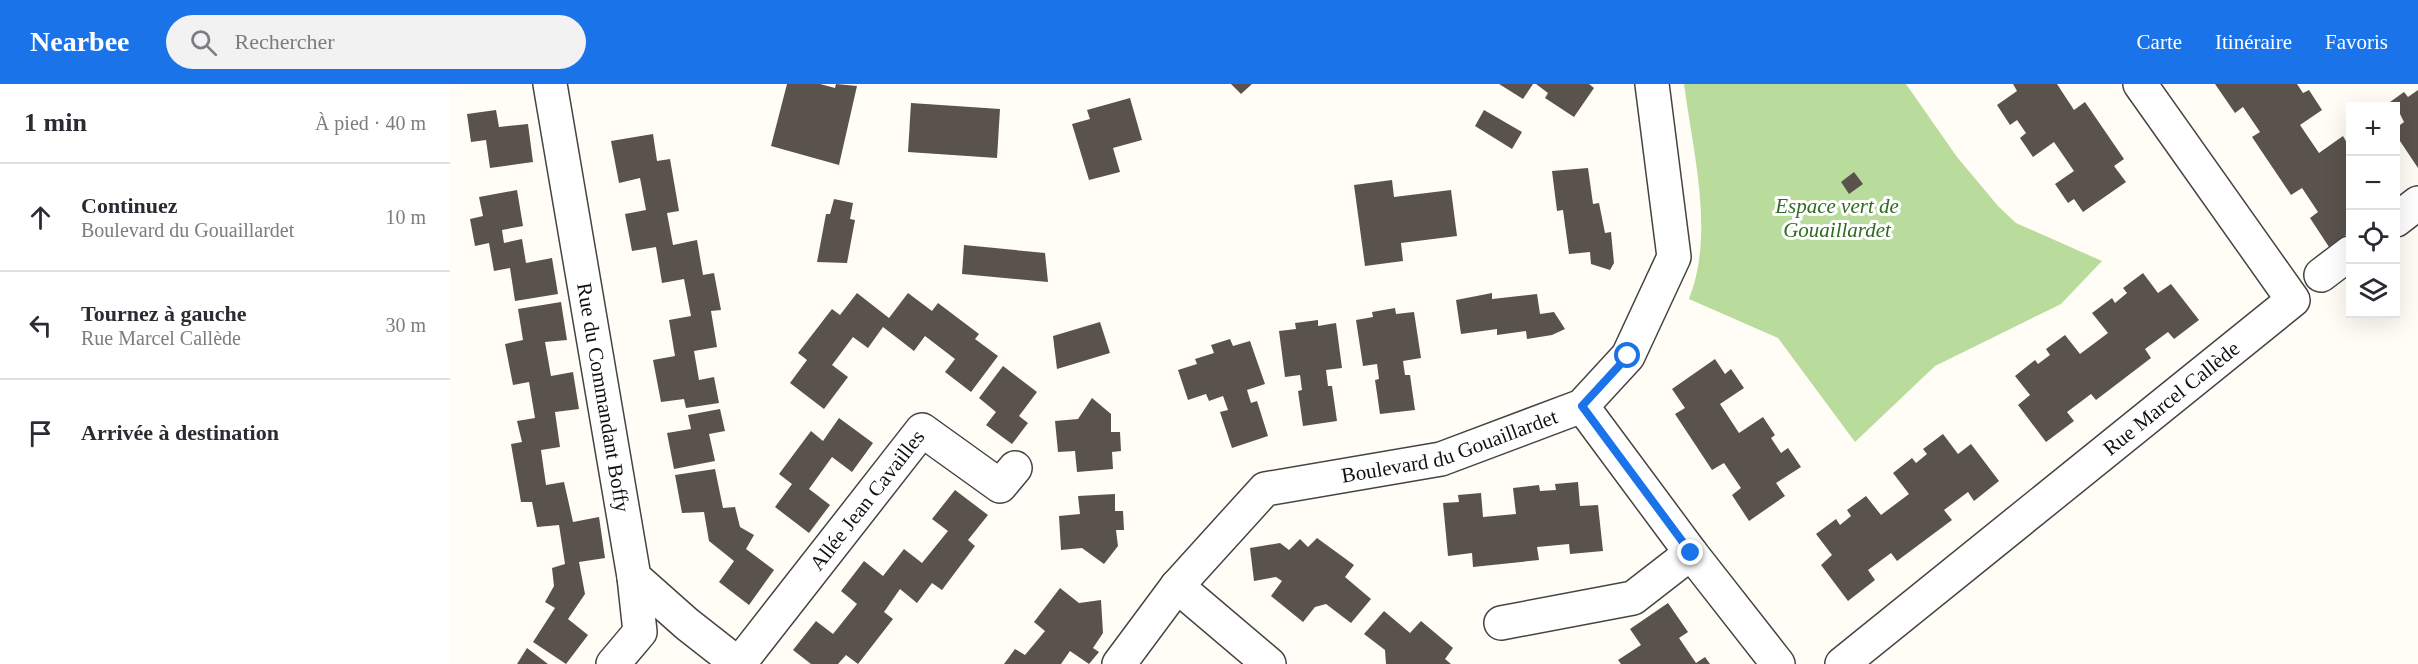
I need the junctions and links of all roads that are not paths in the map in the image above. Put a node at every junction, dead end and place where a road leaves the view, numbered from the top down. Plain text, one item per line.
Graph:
1 (550, 84) edge
2 (1652, 84) edge
3 (2140, 84) edge
4 (2418, 203) edge
5 (2400, 217) edge
6 (2346, 256) edge
7 (2322, 274) dead end
8 (1582, 406) junction
9 (1015, 468) dead end
10 (1691, 553) junction
11 (634, 577) junction
12 (1177, 586) junction
13 (1501, 624) dead end
14 (613, 664) edge
15 (739, 664) edge
16 (1119, 664) edge
17 (1269, 664) edge
18 (1778, 664) edge
19 (1842, 664) edge

1 - 11 street, Rue du Commandant Boffy
2 - 8 street, Boulevard du Gouaillardet
3 - 19 street, Rue Marcel Callède
4 - 5 street
6 - 7 street
8 - 10 street
8 - 12 street, Boulevard du Gouaillardet
9 - 15 street, Allée Jean Cavailles
10 - 13 street
10 - 18 street
11 - 14 street, Rue du Commandant Boffy
11 - 15 street
12 - 16 street, Boulevard du Gouaillardet
12 - 17 street

